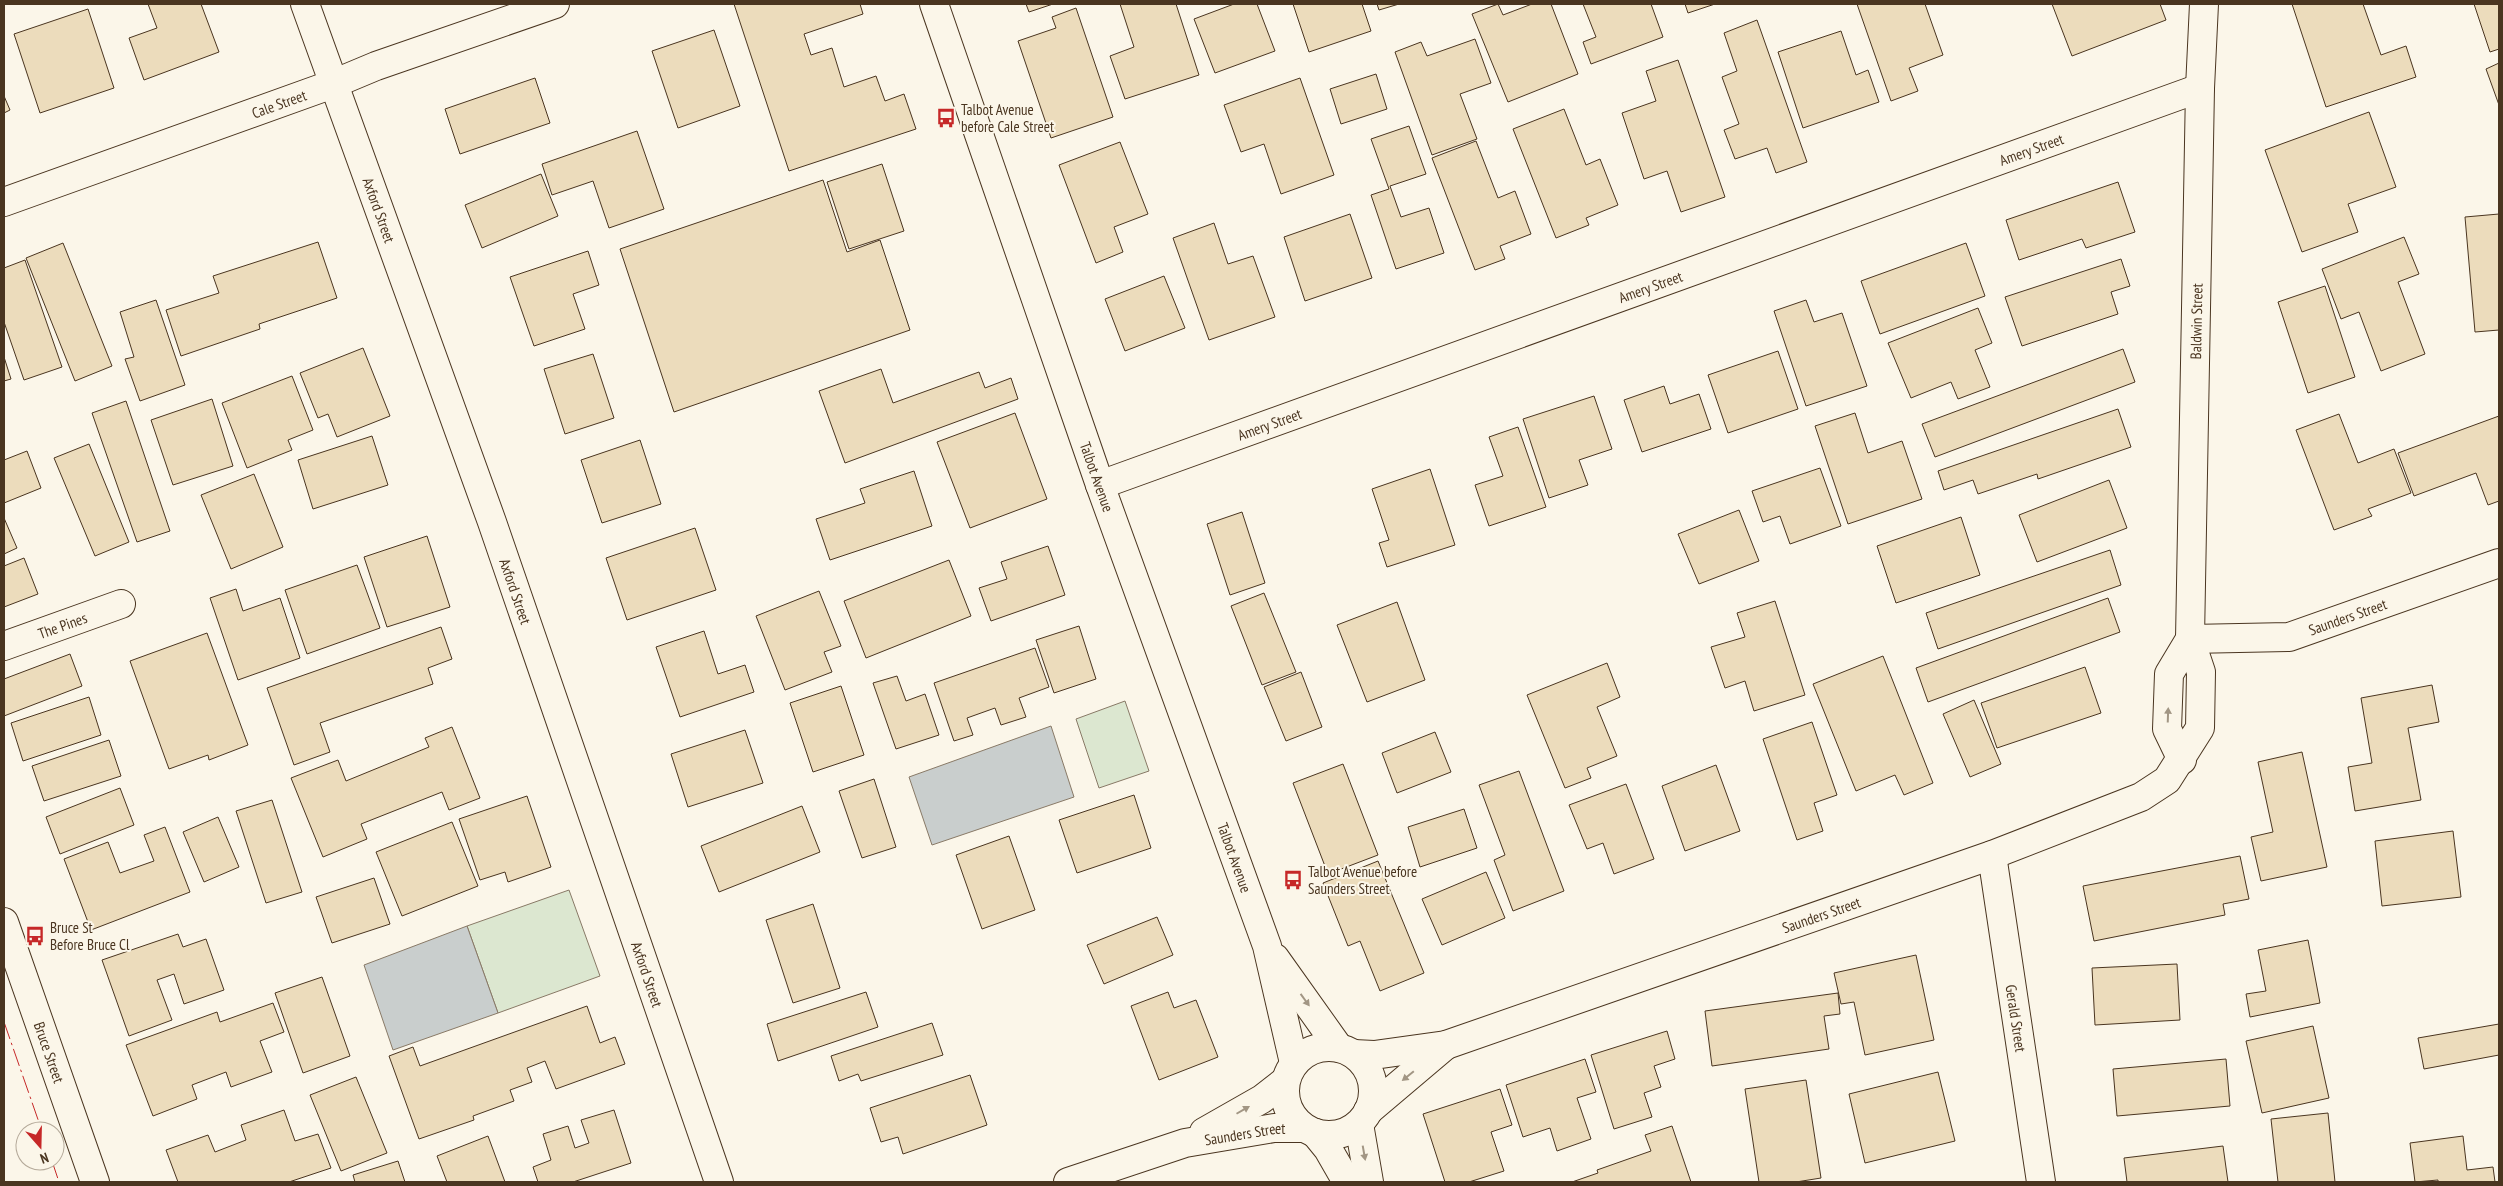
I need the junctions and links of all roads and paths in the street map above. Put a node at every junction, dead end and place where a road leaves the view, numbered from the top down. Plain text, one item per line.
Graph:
1 (304, 4) edge
2 (555, 4) edge
3 (934, 4) edge
4 (2204, 4) edge
5 (333, 84) junction
6 (2200, 88) junction
7 (4, 202) edge
8 (1100, 485) junction
9 (2499, 563) edge
10 (121, 604) dead end
11 (2190, 639) junction
12 (4, 646) edge
13 (1992, 855) junction
14 (4, 922) edge
15 (1267, 946) junction
16 (1446, 1045) junction
17 (1346, 1051) junction
18 (1290, 1072) junction
19 (1363, 1118) junction
20 (1310, 1131) junction
21 (1186, 1142) junction
22 (95, 1182) edge
23 (719, 1182) edge
24 (1068, 1182) edge
25 (1347, 1182) edge
26 (1369, 1182) edge
27 (2040, 1182) edge

1 - 5 street, Axford Street
2 - 5 street, Cale Street
3 - 8 street, Talbot Avenue
4 - 6 street, Baldwin Street
5 - 7 street, Cale Street
5 - 23 street, Axford Street
6 - 8 street, Amery Street
6 - 11 street, Baldwin Street
8 - 15 street, Talbot Avenue
9 - 11 street, Saunders Street
10 - 12 street, The Pines
11 - 13 street, Saunders Street
13 - 16 street, Saunders Street
13 - 27 street, Gerald Street
14 - 22 street, Bruce Street
15 -> 17 street, Talbot Avenue
15 - 18 street, Talbot Avenue
16 - 17 street, Saunders Street
16 -> 19 street, Saunders Street
17 - 18 street
17 - 19 street
18 - 20 street
21 -> 18 street, Saunders Street
19 - 20 street
19 -> 26 street
20 - 21 street, Saunders Street
20 - 25 street
21 - 24 street, Saunders Street

